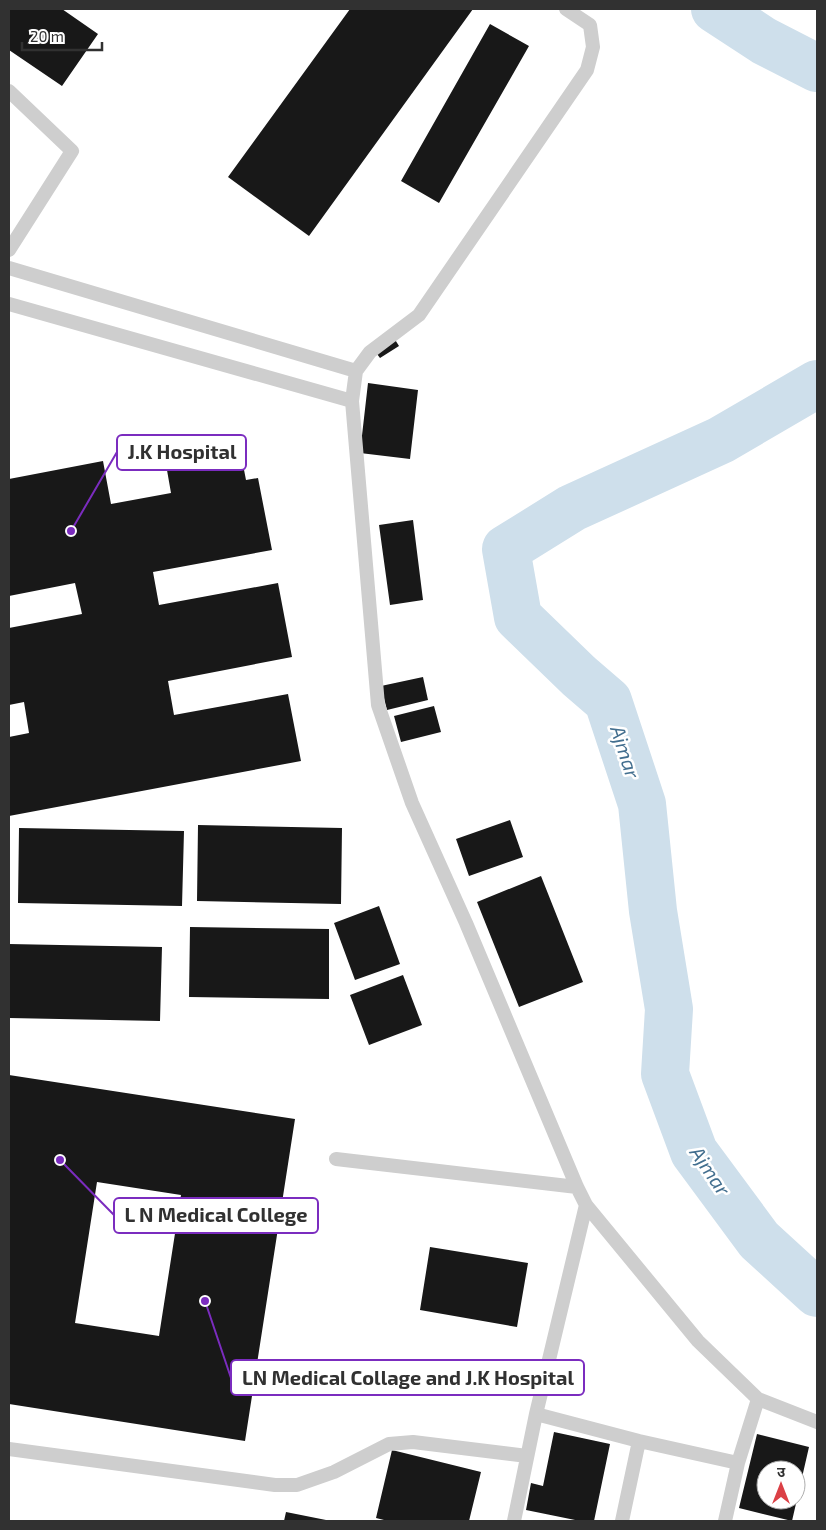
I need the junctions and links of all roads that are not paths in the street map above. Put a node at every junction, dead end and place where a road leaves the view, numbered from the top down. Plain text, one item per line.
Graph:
1 (566, 9) edge
2 (9, 91) edge
3 (9, 250) edge
4 (9, 268) edge
5 (9, 304) edge
6 (356, 370) junction
7 (352, 401) junction
8 (336, 1159) dead end
9 (577, 1187) junction
10 (586, 1205) junction
11 (758, 1399) junction
12 (536, 1414) junction
13 (817, 1422) edge
14 (639, 1441) junction
15 (9, 1449) edge
16 (527, 1456) junction
17 (738, 1463) junction
18 (514, 1521) edge
19 (622, 1521) edge
20 (725, 1521) edge

1 - 6 lane
2 - 3 lane
4 - 6 lane
5 - 7 lane
6 - 7 lane
7 - 9 lane
8 - 9 lane
9 - 10 lane
10 - 11 lane
10 - 12 lane
11 - 13 lane
11 - 17 lane
12 - 14 lane
12 - 16 lane
14 - 17 lane
14 - 19 lane
15 - 16 lane
16 - 18 lane
17 - 20 lane

